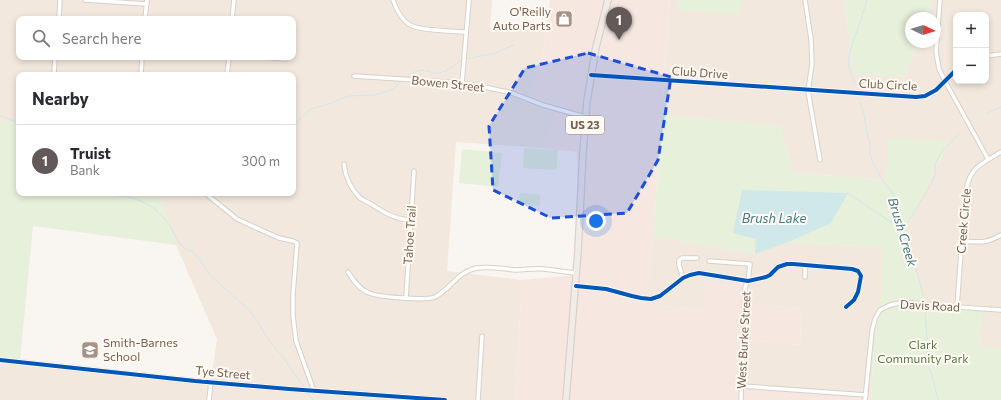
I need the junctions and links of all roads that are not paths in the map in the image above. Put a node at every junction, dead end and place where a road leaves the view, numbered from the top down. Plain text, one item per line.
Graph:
1 (60, 0) edge
2 (85, 0) edge
3 (234, 0) edge
4 (393, 0) edge
5 (469, 0) edge
6 (608, 0) edge
7 (805, 0) edge
8 (940, 0) edge
9 (147, 2) edge
10 (59, 16) edge
11 (146, 16) edge
12 (232, 16) edge
13 (466, 32) junction
14 (1001, 54) edge
15 (989, 56) edge
16 (56, 60) edge
17 (142, 60) edge
18 (229, 60) edge
19 (54, 72) edge
20 (141, 72) edge
21 (227, 72) edge
22 (953, 73) edge
23 (591, 75) junction
24 (354, 76) dead end
25 (945, 81) junction
26 (462, 83) junction
27 (808, 90) junction
28 (585, 117) junction
29 (1001, 152) edge
30 (988, 159) junction
31 (820, 160) dead end
32 (344, 164) dead end
33 (414, 171) dead end
34 (209, 196) edge
35 (411, 220) junction
36 (1001, 235) edge
37 (962, 241) junction
38 (697, 258) dead end
39 (709, 261) dead end
40 (805, 265) junction
41 (348, 272) dead end
42 (576, 273) junction
43 (804, 277) dead end
44 (683, 278) junction
45 (748, 281) junction
46 (576, 286) junction
47 (406, 298) junction
48 (846, 307) dead end
49 (956, 307) junction
50 (1001, 310) edge
51 (482, 336) dead end
52 (0, 360) edge
53 (211, 382) junction
54 (742, 386) junction
55 (314, 390) junction
56 (866, 395) junction
57 (209, 400) edge
58 (444, 400) edge
59 (478, 400) edge
60 (566, 400) edge
61 (740, 400) edge
62 (865, 400) edge

1 - 10 street
2 - 9 street
3 - 12 street
4 - 13 street
5 - 13 street
6 - 23 highway, US 23
7 - 27 street
8 - 25 street
9 - 11 street
13 - 26 street
14 - 15 street
16 - 19 street
17 - 20 street
18 - 21 street
22 - 25 street, Club Circle
23 - 27 street, Club Drive
23 - 28 highway, US 23
24 - 26 street, Bowen Street
25 - 27 street, Club Circle
25 - 30 street
26 - 28 street, Bowen Street
27 - 31 street
28 - 42 highway, US 23
29 - 30 street, Creek Circle
30 - 37 street, Creek Circle
32 - 35 street
33 - 35 street, Tahoe Trail
34 - 55 street
35 - 47 street, Tahoe Trail
36 - 37 street
37 - 49 street, Creek Circle
38 - 44 street
39 - 45 street, West Burke Street
40 - 43 street
40 - 45 street
40 - 48 street
41 - 47 street
42 - 46 highway, US 23
42 - 47 street
44 - 45 street
44 - 46 street
45 - 54 street, West Burke Street
46 - 60 highway, US 23
49 - 50 street, Davis Road
49 - 56 street, Davis Road
51 - 59 street
52 - 53 street, Tye Street
53 - 55 street, Tye Street
53 - 57 street
54 - 56 street
54 - 61 street, West Burke Street
55 - 58 street, Tye Street
56 - 62 street, Davis Road

